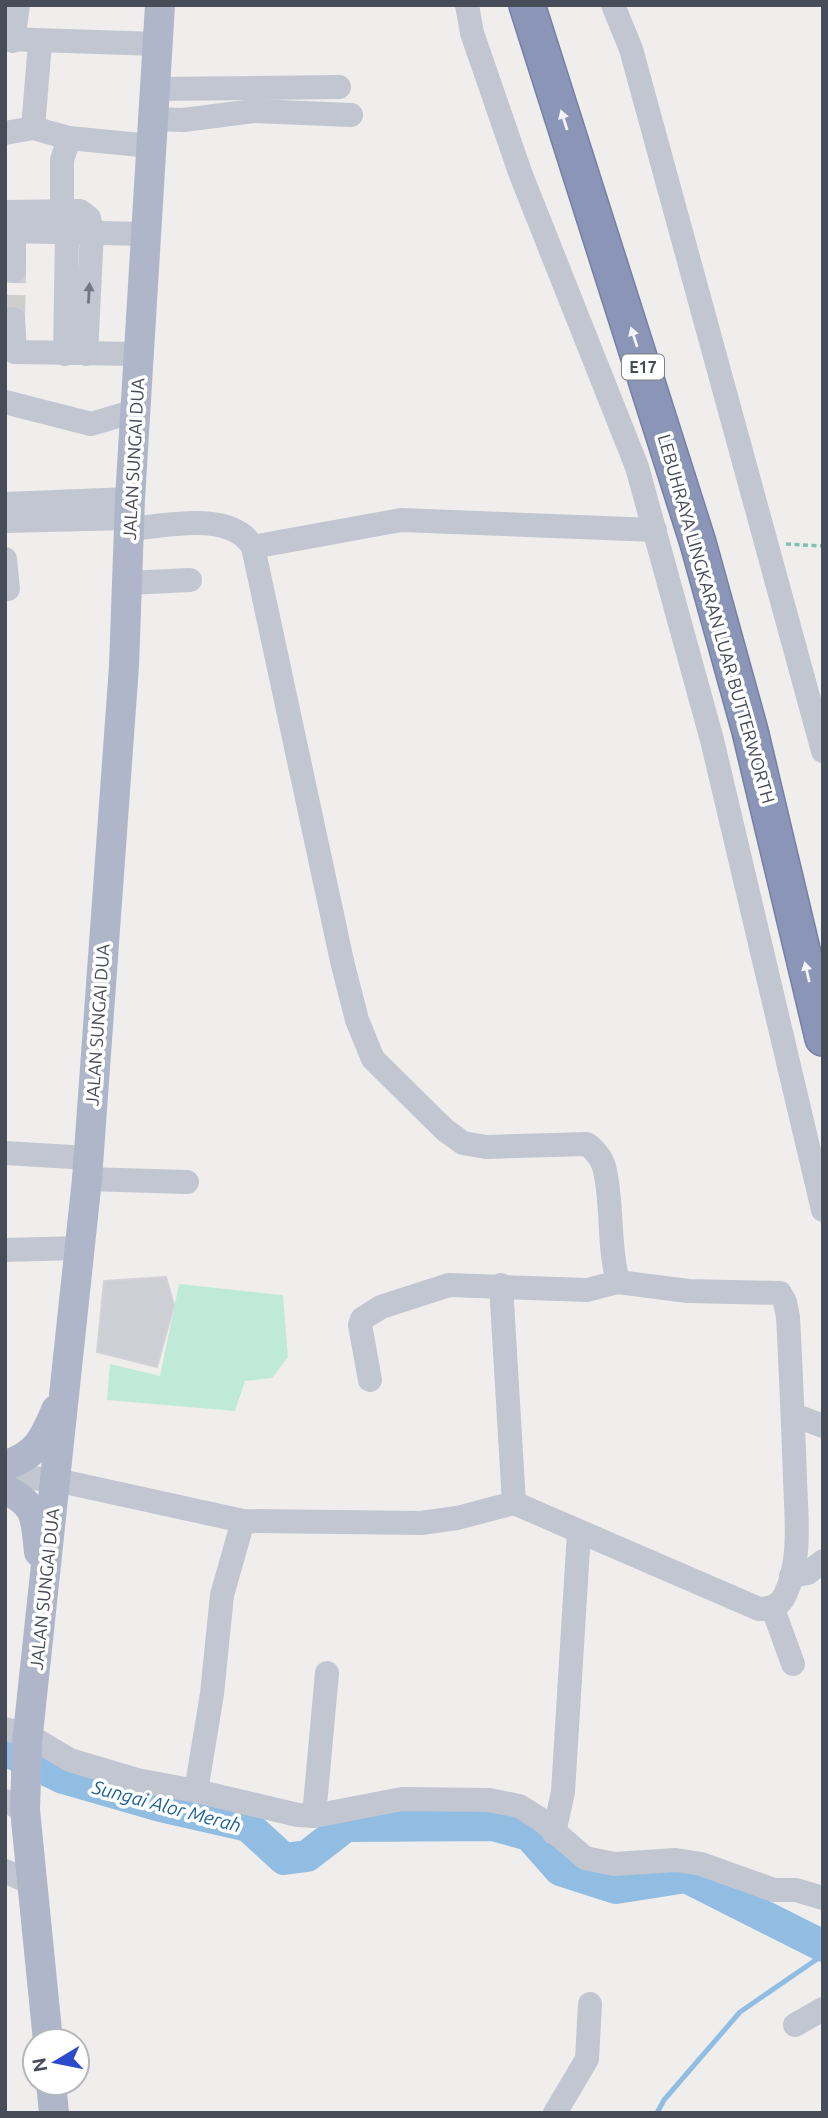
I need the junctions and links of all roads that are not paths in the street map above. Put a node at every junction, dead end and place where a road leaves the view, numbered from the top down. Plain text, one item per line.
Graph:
1 (18, 5) edge
2 (160, 5) edge
3 (467, 5) edge
4 (527, 5) edge
5 (551, 5) edge
6 (613, 5) edge
7 (9, 40) edge
8 (40, 43) junction
9 (158, 44) junction
10 (339, 88) dead end
11 (155, 89) junction
12 (351, 115) dead end
13 (33, 128) junction
14 (5, 133) edge
15 (152, 133) junction
16 (69, 138) junction
17 (8, 225) edge
18 (74, 225) junction
19 (146, 234) junction
20 (14, 271) tunnel mouth
21 (13, 319) tunnel mouth
22 (75, 354) junction
23 (139, 354) junction
24 (5, 402) edge
25 (135, 411) junction
26 (5, 504) edge
27 (130, 515) junction
28 (5, 521) edge
29 (655, 530) junction
30 (253, 547) junction
31 (5, 559) edge
32 (191, 580) dead end
33 (128, 583) junction
34 (8, 589) dead end
35 (761, 728) junction
36 (823, 751) edge
37 (823, 932) edge
38 (823, 1038) edge
39 (5, 1153) edge
40 (88, 1168) junction
41 (187, 1182) dead end
42 (823, 1210) edge
43 (80, 1248) junction
44 (5, 1250) edge
45 (618, 1282) junction
46 (501, 1285) junction
47 (370, 1380) dead end
48 (65, 1390) junction
49 (794, 1415) junction
50 (823, 1426) edge
51 (5, 1465) edge
52 (5, 1476) edge
53 (56, 1480) junction
54 (5, 1489) edge
55 (514, 1503) junction
56 (243, 1521) junction
57 (579, 1532) junction
58 (823, 1561) edge
59 (791, 1576) junction
60 (45, 1591) junction
61 (773, 1609) junction
62 (793, 1664) dead end
63 (327, 1673) dead end
64 (20, 1735) edge
65 (197, 1791) junction
66 (18, 1803) edge
67 (314, 1816) junction
68 (554, 1833) junction
69 (18, 1877) edge
70 (820, 1890) edge
71 (590, 2004) dead end
72 (823, 2009) edge
73 (795, 2025) dead end
74 (45, 2027) edge
75 (555, 2113) edge

1 - 7 street
2 - 9 main road, JALAN SUNGAI DUA
3 - 29 street
35 -> 4 highway, LEBUHRAYA LINGKARAN LUAR BUTTERWORTH / E17
5 - 35 highway, LEBUHRAYA LINGKARAN LUAR BUTTERWORTH / E17
6 - 36 street
7 - 8 street
8 - 9 street
8 - 13 street
9 - 11 main road, JALAN SUNGAI DUA
10 - 11 street
11 - 15 main road, JALAN SUNGAI DUA
12 - 15 street
13 - 14 street
13 - 16 street
15 - 16 street
15 - 19 main road, JALAN SUNGAI DUA
16 - 18 street
17 - 18 street
17 - 20 street
18 - 19 street
18 - 22 street
19 - 23 main road, JALAN SUNGAI DUA
21 - 22 street
22 - 23 street
23 - 25 main road, JALAN SUNGAI DUA
24 - 25 street
25 - 27 main road, JALAN SUNGAI DUA
26 - 27 street
27 - 28 street
27 - 30 street
27 - 33 main road, JALAN SUNGAI DUA
29 - 30 street
29 - 42 street
30 - 45 street
31 - 34 street
32 - 33 street
33 - 40 main road, JALAN SUNGAI DUA
35 - 37 highway, LEBUHRAYA LINGKARAN LUAR BUTTERWORTH / E17
38 -> 35 highway, LEBUHRAYA LINGKARAN LUAR BUTTERWORTH / E17
39 - 40 street
40 - 41 street
40 - 43 main road, JALAN SUNGAI DUA
43 - 44 street
43 - 48 main road, JALAN SUNGAI DUA
45 - 46 street
45 - 49 street
46 - 47 street
46 - 55 street
48 - 51 main road
48 - 53 main road, JALAN SUNGAI DUA
49 - 50 street
49 - 59 street
52 - 53 street
53 - 56 street
53 - 60 main road, JALAN SUNGAI DUA
54 - 60 main road
55 - 56 street
55 - 57 street
56 - 65 street
57 - 61 street
57 - 68 street
58 - 59 street
59 - 61 street
60 - 64 main road, JALAN SUNGAI DUA
61 - 62 street
63 - 67 street
64 - 65 street
64 - 66 main road, JALAN SUNGAI DUA
65 - 67 street
66 - 69 main road, JALAN SUNGAI DUA
67 - 68 street
68 - 70 street
69 - 74 main road, JALAN SUNGAI DUA
71 - 75 street
72 - 73 street

